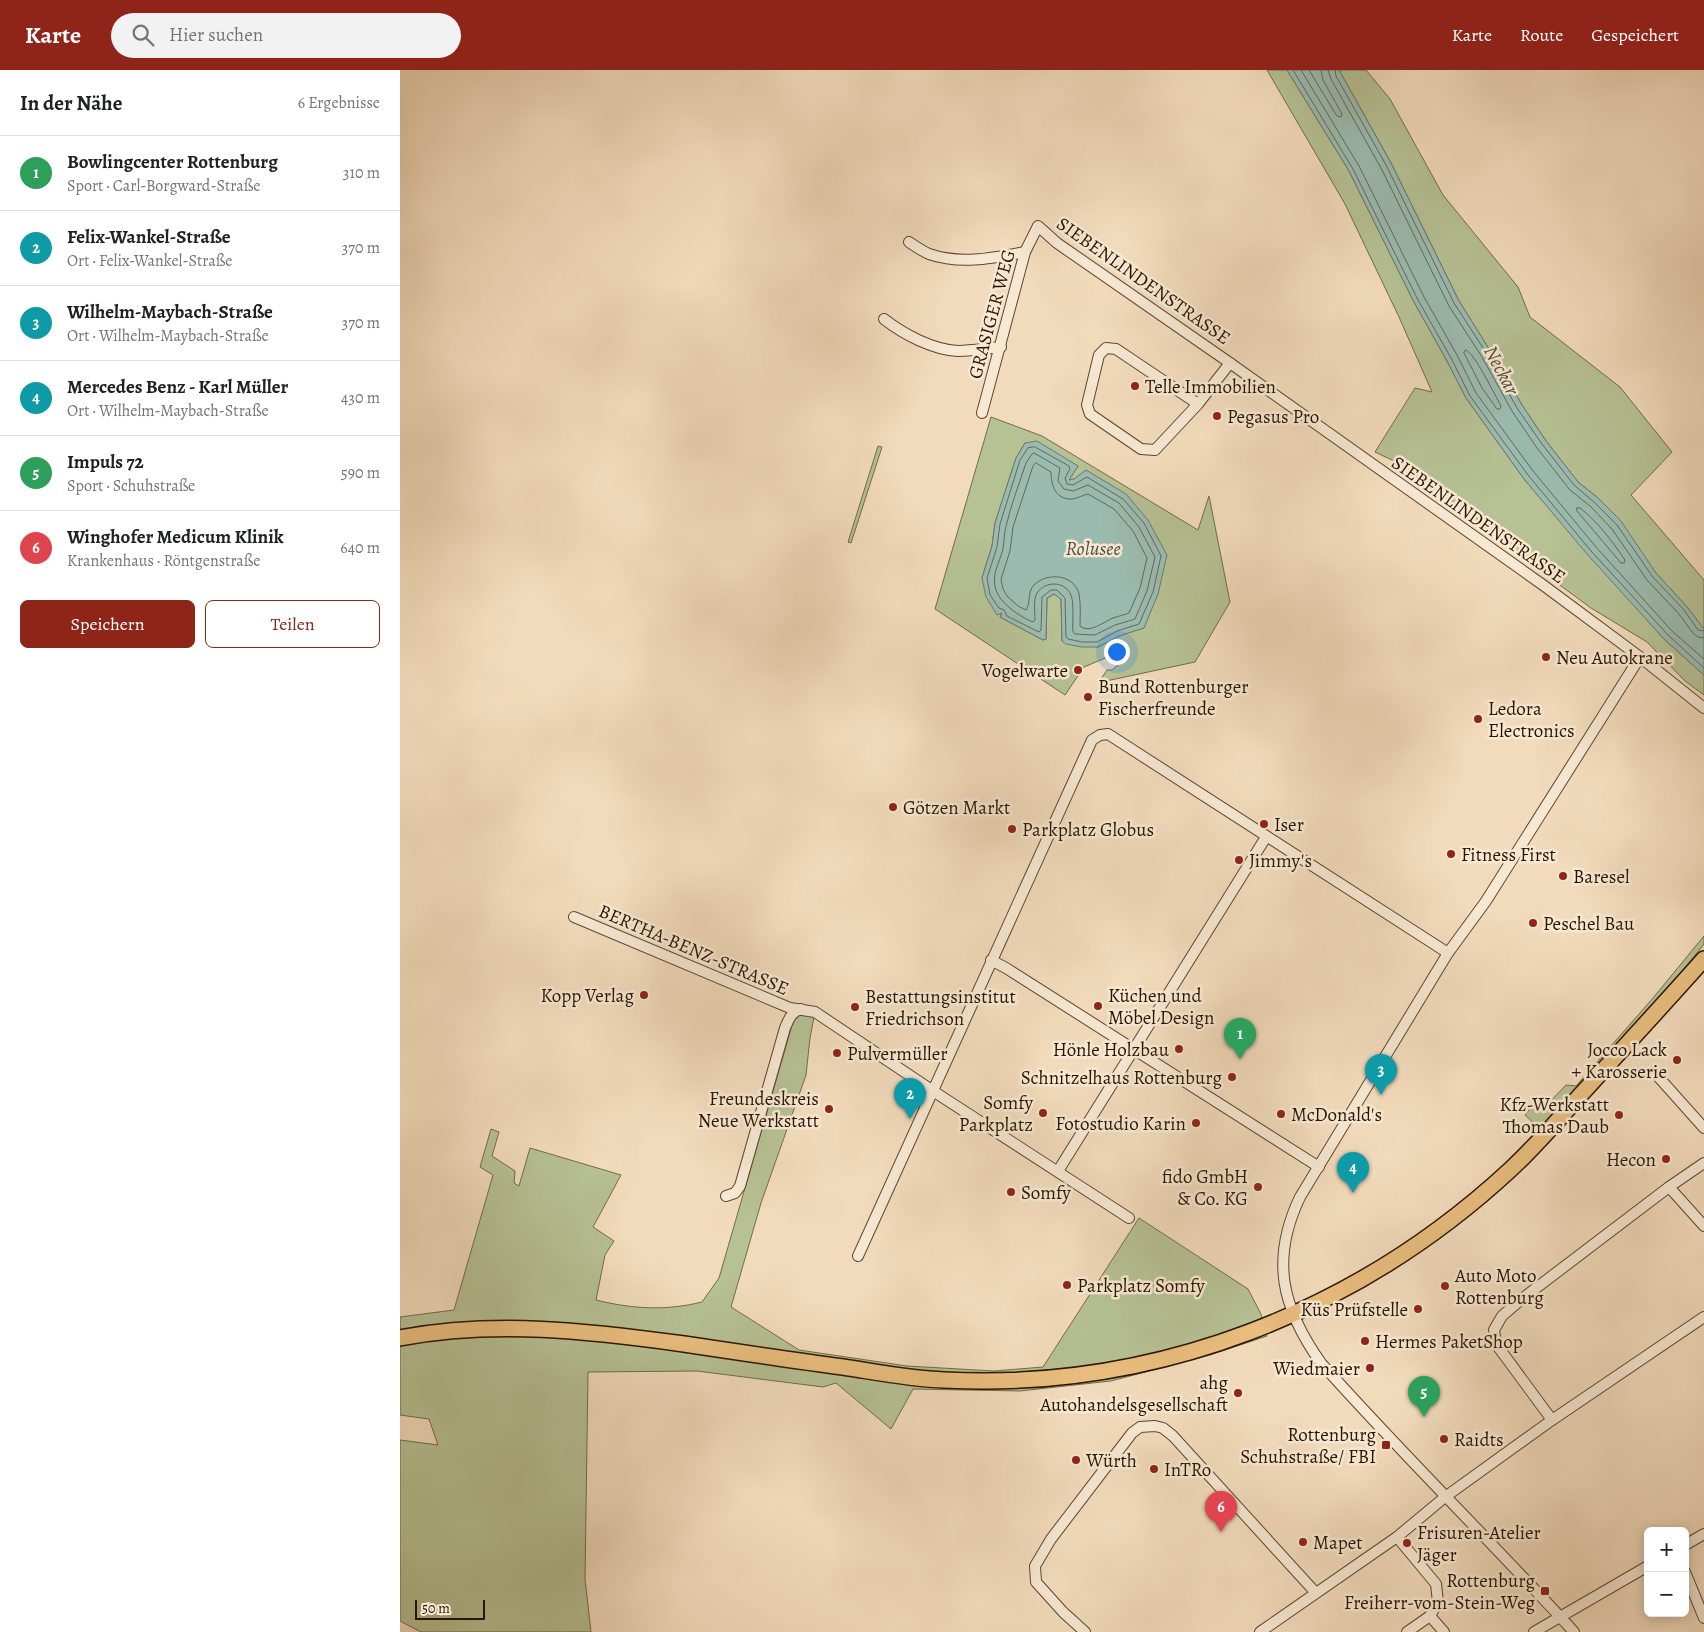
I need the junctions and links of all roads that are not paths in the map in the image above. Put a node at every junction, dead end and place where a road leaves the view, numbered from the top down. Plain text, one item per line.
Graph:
1 (1038, 226) joint
2 (908, 242) dead end
3 (1025, 252) junction
4 (884, 319) dead end
5 (1000, 347) junction
6 (1230, 363) junction
7 (1198, 404) junction
8 (982, 414) dead end
9 (1640, 657) junction
10 (1704, 708) edge
11 (1266, 837) junction
12 (574, 918) dead end
13 (1448, 954) junction
14 (991, 960) junction
15 (1704, 960) edge
16 (801, 1009) junction
17 (1133, 1050) junction
18 (1654, 1072) dead end
19 (933, 1091) junction
20 (1704, 1128) edge
21 (1704, 1163) edge
22 (1319, 1167) junction
23 (1058, 1171) junction
24 (1668, 1187) junction
25 (726, 1196) dead end
26 (1129, 1218) dead end
27 (1704, 1226) edge
28 (858, 1256) dead end
29 (1293, 1315) junction
30 (1704, 1317) edge
31 (400, 1338) edge
32 (1552, 1420) junction
33 (1445, 1497) junction
34 (1704, 1534) edge
35 (1396, 1537) junction
36 (1689, 1543) edge
37 (1644, 1568) edge
38 (1689, 1582) edge
39 (1315, 1592) junction
40 (1430, 1616) junction
41 (1560, 1616) junction
42 (1704, 1618) edge
43 (1265, 1630) edge
44 (1085, 1632) edge
45 (1407, 1632) edge
46 (1444, 1632) edge
47 (1534, 1632) edge
48 (1574, 1632) edge

1 - 3 street, GRASIGER WEG
1 - 6 street, SIEBENLINDENSTRASSE
2 - 3 street
3 - 5 street, GRASIGER WEG
4 - 5 street
5 - 8 street, GRASIGER WEG
6 - 7 street, SIEBENLINDENSTRASSE
6 - 9 street, SIEBENLINDENSTRASSE
7 - 7 street, SIEBENLINDENSTRASSE
9 - 10 street, SIEBENLINDENSTRASSE
9 - 13 street
11 - 13 street
11 - 14 street
11 - 17 street
12 - 16 street, BERTHA-BENZ-STRASSE
13 - 22 street
14 - 17 street
14 - 19 street
15 - 29 main road
16 - 19 street, BERTHA-BENZ-STRASSE
16 - 25 street, BERTHA-BENZ-STRASSE
17 - 22 street
17 - 23 street
18 - 20 street
19 - 23 street, BERTHA-BENZ-STRASSE
19 - 28 street
21 - 24 street
22 - 29 street
23 - 26 street, BERTHA-BENZ-STRASSE
24 - 27 street
24 - 32 street
29 - 31 main road
29 - 33 street
30 - 32 street
32 - 33 street
33 - 35 street
33 - 41 street
34 - 36 street
35 - 39 street
35 - 40 street
37 - 41 street
38 - 42 street
39 - 43 street
39 - 44 street
40 - 45 street
40 - 46 street
41 - 47 street
41 - 48 street

